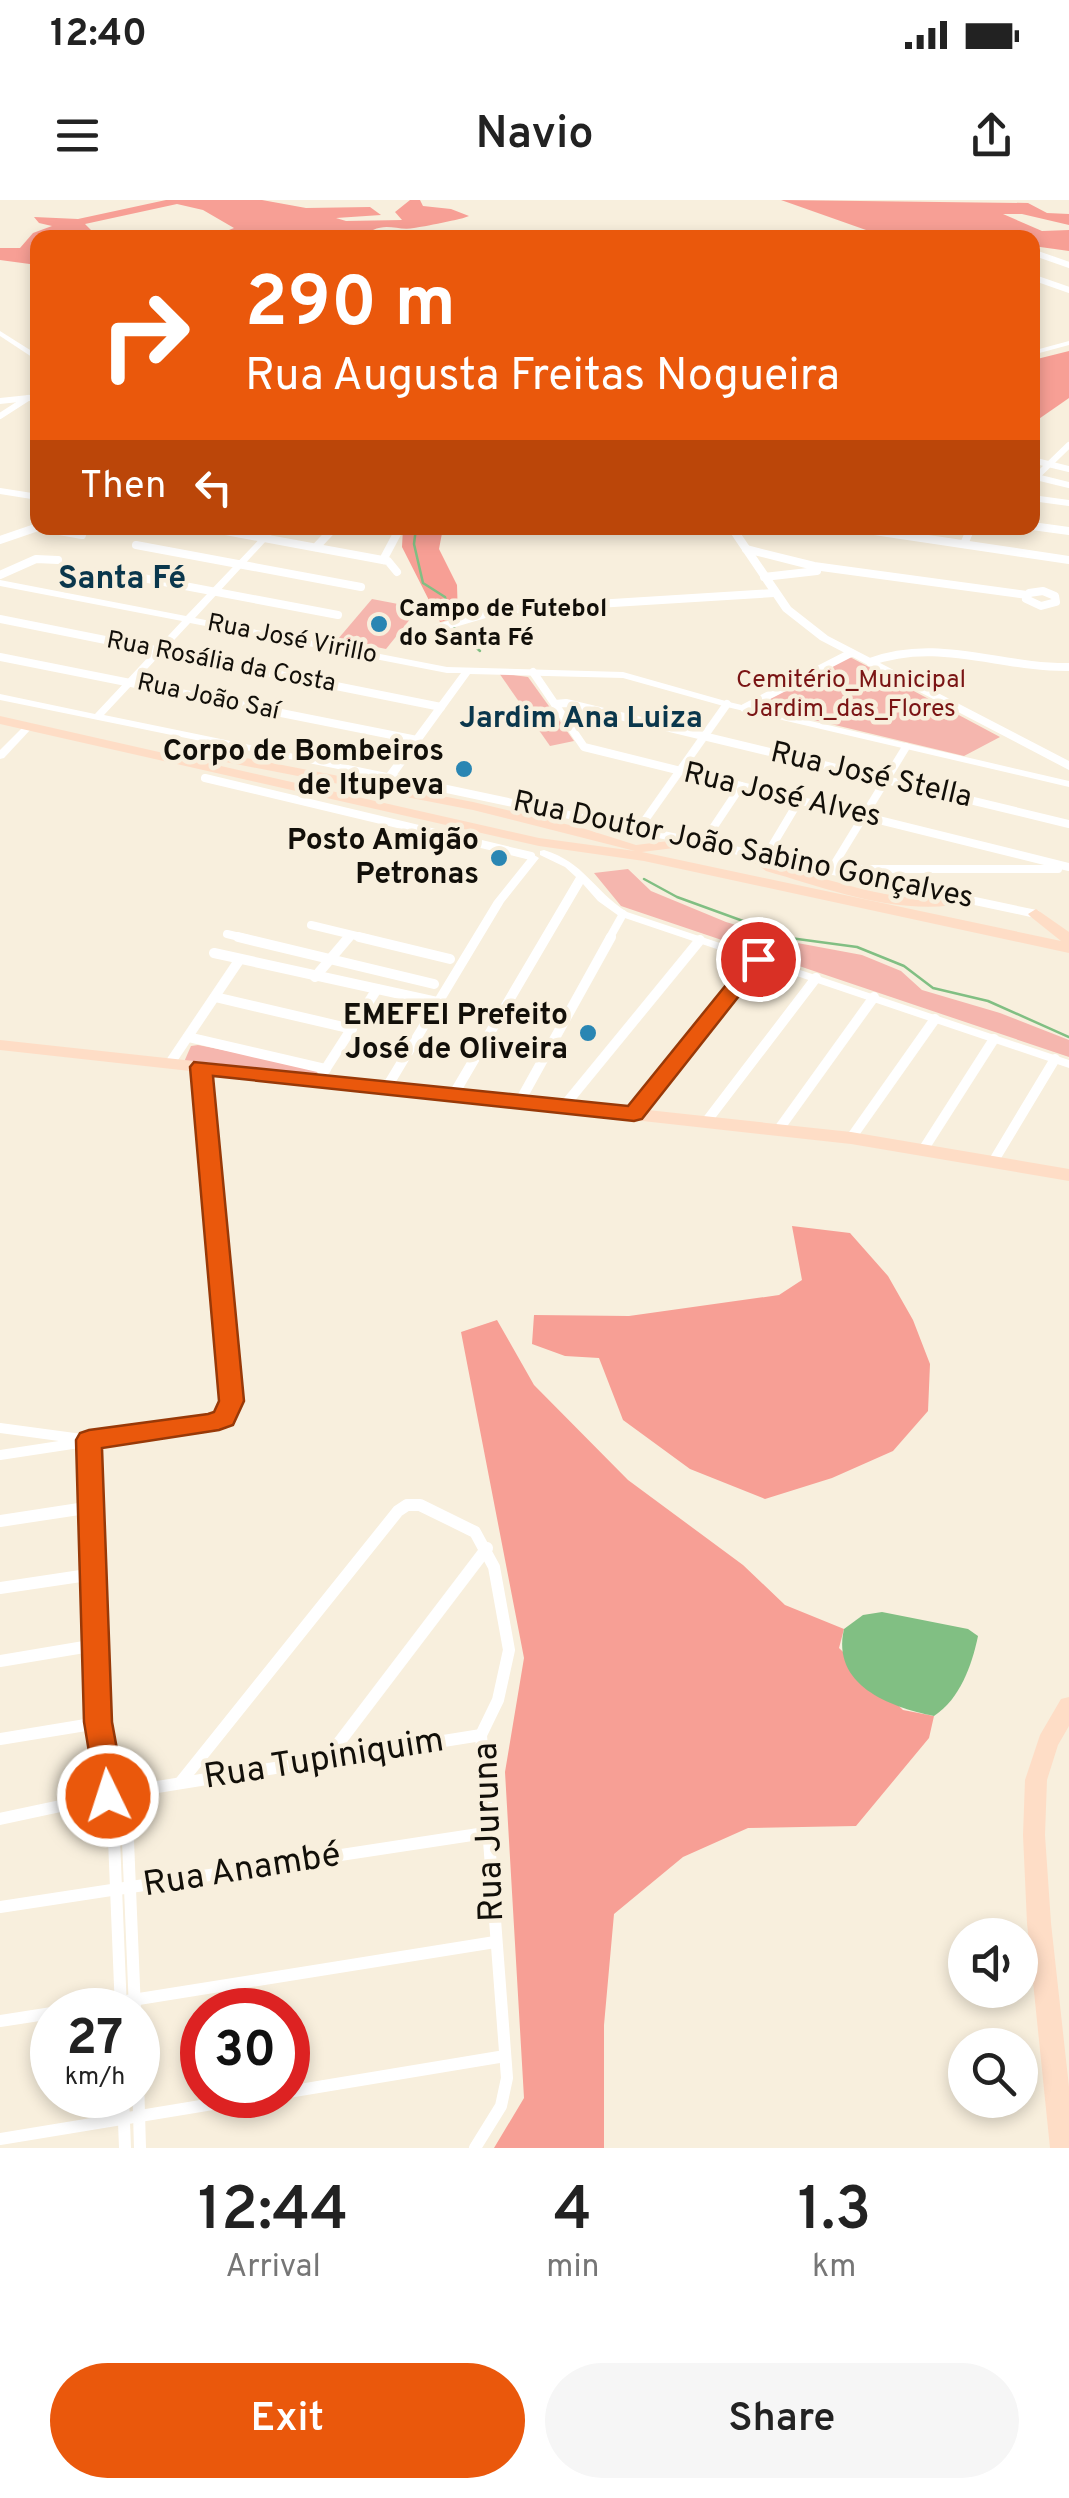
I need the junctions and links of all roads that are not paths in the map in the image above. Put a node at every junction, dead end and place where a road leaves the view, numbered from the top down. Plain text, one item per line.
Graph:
1 (1040, 255) edge
2 (1069, 265) edge
3 (1040, 279) edge
4 (1069, 290) edge
5 (2, 336) edge
6 (1069, 343) edge
7 (1040, 351) edge
8 (30, 354) edge
9 (30, 398) edge
10 (30, 400) edge
11 (0, 401) edge
12 (0, 416) edge
13 (1069, 446) edge
14 (1040, 462) edge
15 (1048, 464) junction
16 (1069, 469) edge
17 (1040, 471) edge
18 (1040, 478) edge
19 (1069, 485) edge
20 (0, 491) edge
21 (18, 496) junction
22 (30, 497) edge
23 (1040, 499) edge
24 (1069, 503) edge
25 (0, 504) edge
26 (1040, 527) edge
27 (30, 528) edge
28 (1069, 531) edge
29 (247, 535) edge
30 (267, 535) edge
31 (327, 535) edge
32 (398, 535) edge
33 (737, 535) edge
34 (902, 535) edge
35 (968, 535) edge
36 (264, 538) junction
37 (0, 540) edge
38 (964, 544) junction
39 (136, 545) dead end
40 (316, 547) junction
41 (746, 548) junction
42 (58, 560) dead end
43 (383, 560) junction
44 (1069, 560) edge
45 (788, 561) junction
46 (239, 564) junction
47 (111, 572) dead end
48 (397, 572) dead end
49 (760, 572) junction
50 (0, 579) edge
51 (361, 587) dead end
52 (214, 592) junction
53 (774, 593) junction
54 (1027, 597) junction
55 (1056, 602) junction
56 (1069, 604) edge
57 (338, 615) dead end
58 (0, 619) edge
59 (188, 620) junction
60 (438, 628) dead end
61 (159, 650) junction
62 (851, 652) junction
63 (0, 657) edge
64 (870, 662) junction
65 (1069, 667) edge
66 (467, 672) junction
67 (533, 672) junction
68 (130, 682) junction
69 (0, 697) edge
70 (555, 704) junction
71 (726, 704) junction
72 (441, 707) junction
73 (744, 708) junction
74 (98, 716) junction
75 (0, 717) edge
76 (29, 726) junction
77 (703, 736) junction
78 (417, 740) junction
79 (906, 747) junction
80 (0, 756) edge
81 (1069, 766) edge
82 (679, 771) junction
83 (338, 775) junction
84 (205, 778) dead end
85 (888, 780) junction
86 (402, 783) junction
87 (367, 784) junction
88 (1069, 784) edge
89 (740, 786) junction
90 (800, 799) junction
91 (328, 800) junction
92 (865, 814) junction
93 (548, 822) junction
94 (1069, 824) edge
95 (638, 830) junction
96 (698, 842) junction
97 (640, 848) junction
98 (597, 849) junction
99 (537, 852) junction
100 (766, 856) junction
101 (1028, 857) junction
102 (562, 858) junction
103 (893, 868) junction
104 (1028, 868) junction
105 (1069, 868) edge
106 (836, 869) junction
107 (582, 877) junction
108 (754, 882) junction
109 (894, 882) junction
110 (966, 898) junction
111 (904, 905) junction
112 (623, 914) junction
113 (1036, 914) joint
114 (311, 925) dead end
115 (227, 934) dead end
116 (350, 934) junction
117 (700, 940) junction
118 (1069, 943) edge
119 (214, 953) dead end
120 (1069, 957) edge
121 (240, 959) junction
122 (450, 959) dead end
123 (758, 959) junction
124 (335, 960) junction
125 (320, 978) junction
126 (816, 978) junction
127 (434, 984) dead end
128 (376, 989) junction
129 (874, 996) junction
130 (214, 997) junction
131 (437, 1002) junction
132 (935, 1018) junction
133 (352, 1029) junction
134 (188, 1038) junction
135 (994, 1038) junction
136 (0, 1045) edge
137 (1055, 1060) junction
138 (170, 1063) junction
139 (1069, 1064) edge
140 (201, 1067) junction
141 (322, 1074) junction
142 (387, 1087) junction
143 (454, 1094) junction
144 (520, 1101) junction
145 (564, 1106) junction
146 (634, 1114) junction
147 (706, 1122) junction
148 (779, 1129) junction
149 (851, 1138) junction
150 (923, 1150) junction
151 (993, 1162) junction
152 (1068, 1172) edge
153 (0, 1428) edge
154 (89, 1440) junction
155 (0, 1455) edge
156 (92, 1507) junction
157 (0, 1521) edge
158 (487, 1548) junction
159 (94, 1574) junction
160 (0, 1588) edge
161 (96, 1645) junction
162 (0, 1661) edge
163 (1069, 1706) edge
164 (98, 1722) junction
165 (481, 1736) junction
166 (0, 1739) edge
167 (325, 1761) junction
168 (108, 1778) junction
169 (180, 1783) junction
170 (126, 1792) junction
171 (108, 1796) junction
172 (0, 1819) edge
173 (485, 1833) junction
174 (124, 1889) junction
175 (0, 1907) edge
176 (495, 1942) junction
177 (127, 1988) edge
178 (160, 1999) edge
179 (30, 2016) edge
180 (0, 2021) edge
181 (505, 2056) junction
182 (310, 2088) edge
183 (126, 2118) edge
184 (132, 2118) edge
185 (132, 2118) edge
186 (0, 2139) edge
187 (125, 2148) edge
188 (140, 2148) edge
189 (476, 2148) edge
190 (1063, 2148) edge

1 - 2 street
3 - 4 street
5 - 8 street
6 - 7 street
9 - 11 main road
10 - 12 street
13 - 15 street
14 - 15 street
15 - 16 street
15 - 17 street
18 - 19 street
20 - 21 street
21 - 22 street
21 - 25 street
23 - 24 street
26 - 28 street
27 - 37 street
29 - 36 street
30 - 36 street
31 - 40 street
32 - 43 street
33 - 41 main road
34 - 38 street
35 - 38 street
36 - 40 street
36 - 46 street
38 - 44 street
39 - 46 street
40 - 43 street
41 - 45 street
41 - 49 main road
42 - 50 street
43 - 48 street
45 - 49 street
45 - 54 street
46 - 51 street
46 - 52 street
47 - 52 street
49 - 53 main road
49 - 54 street
50 - 59 street, Rua José Virillo
52 - 57 street
52 - 59 street
53 - 60 street
53 - 62 main road
54 - 55 street
54 - 55 street
55 - 56 street
58 - 61 street, Rua Rosália da Costa
59 - 61 street
59 - 66 street, Rua José Virillo
61 - 68 street
61 - 72 street, Rua Rosália da Costa
62 - 64 main road
62 - 73 street
63 - 68 street, Rua João Saí
64 - 65 street
64 - 81 main road
66 - 67 street, Rua José Virillo
66 - 72 street
67 - 70 street, Rua José Alves
67 - 71 street, Rua José Virillo
68 - 74 street
68 - 78 street, Rua João Saí
69 - 74 street
70 - 77 street, Rua José Stella
70 - 82 street, Rua José Alves
71 - 73 street, Rua José Virillo
71 - 77 street
72 - 78 street
73 - 79 street, Rua José Virillo
74 - 83 street
75 - 76 main road
75 - 83 main road
76 - 80 street
76 - 91 main road
77 - 82 street
77 - 85 street, Rua José Stella
78 - 86 street
79 - 85 street
79 - 88 street, Rua José Virillo
82 - 89 street, Rua José Alves
82 - 95 street
83 - 86 street
83 - 87 main road
83 - 91 main road
84 - 91 street
85 - 92 street
85 - 94 street, Rua José Stella
86 - 87 main road
86 - 87 street
86 - 93 main road
86 - 95 street, Rua Doutor João Sabino Gonçalves
89 - 90 street, Rua José Alves
89 - 96 street
90 - 92 street, Rua José Alves
90 - 100 street
91 - 99 main road
92 - 101 street, Rua José Alves
92 - 106 street
93 - 97 main road
93 - 99 main road
95 - 96 street, Rua Doutor João Sabino Gonçalves
96 - 97 main road
96 - 100 street, Rua Doutor João Sabino Gonçalves
97 - 111 main road
98 - 99 main road
98 - 102 street
98 - 108 main road
99 - 102 street
99 - 131 street
100 - 106 street, Rua Doutor João Sabino Gonçalves
100 - 111 main road
101 - 104 street
101 - 105 street, Rua José Alves
102 - 107 street
103 - 104 street
103 - 106 street
103 - 109 street
104 - 105 street
106 - 109 street, Rua Doutor João Sabino Gonçalves
107 - 112 street
107 - 143 street
108 - 118 main road
108 - 120 main road
109 - 110 street, Rua Doutor João Sabino Gonçalves
110 - 111 main road
110 - 113 street, Rua Doutor João Sabino Gonçalves
111 - 118 main road
112 - 117 street
112 - 144 street
113 - 118 main road
114 - 116 street
115 - 124 street
116 - 122 street
116 - 124 street
117 - 123 street
117 - 145 street
119 - 121 street
121 - 125 street
121 - 130 street
123 - 126 street
123 - 146 street
124 - 125 street
124 - 127 street
125 - 128 street
126 - 129 street
126 - 147 street
128 - 131 street
128 - 133 street
129 - 132 street
129 - 148 street
130 - 133 street
130 - 134 street
131 - 142 street
132 - 135 street
132 - 149 street
133 - 141 street
134 - 138 street
134 - 141 street
135 - 137 street
135 - 150 street
136 - 138 main road
137 - 139 street
137 - 151 street
138 - 140 main road
140 - 141 main road
140 - 154 street
141 - 142 main road
142 - 143 main road
143 - 144 main road
144 - 145 main road
145 - 146 main road
146 - 147 main road
147 - 148 main road
148 - 149 main road
149 - 150 main road
150 - 151 main road
151 - 152 main road
153 - 154 street
154 - 155 street
154 - 156 street
156 - 157 street
156 - 159 street
158 - 165 street, Rua Juruna
158 - 167 street
158 - 169 street
159 - 160 street
159 - 161 street
161 - 162 street
161 - 164 street
163 - 190 main road
164 - 166 street
164 - 168 street
165 - 167 street, Rua Tupiniquim
165 - 173 street, Rua Juruna
167 - 169 street, Rua Tupiniquim
168 - 170 street
168 - 171 street
169 - 170 street, Rua Tupiniquim
170 - 171 street, Rua Tupiniquim
170 - 174 street
171 - 172 street, Rua Tupiniquim
171 - 174 street
173 - 174 street, Rua Anambé
173 - 176 street, Rua Juruna
174 - 175 street, Rua Anambé
174 - 177 street
176 - 178 street
176 - 181 street, Rua Juruna
179 - 180 street
181 - 182 street
181 - 189 street, Rua Juruna
183 - 186 street
184 - 187 street
185 - 188 street

